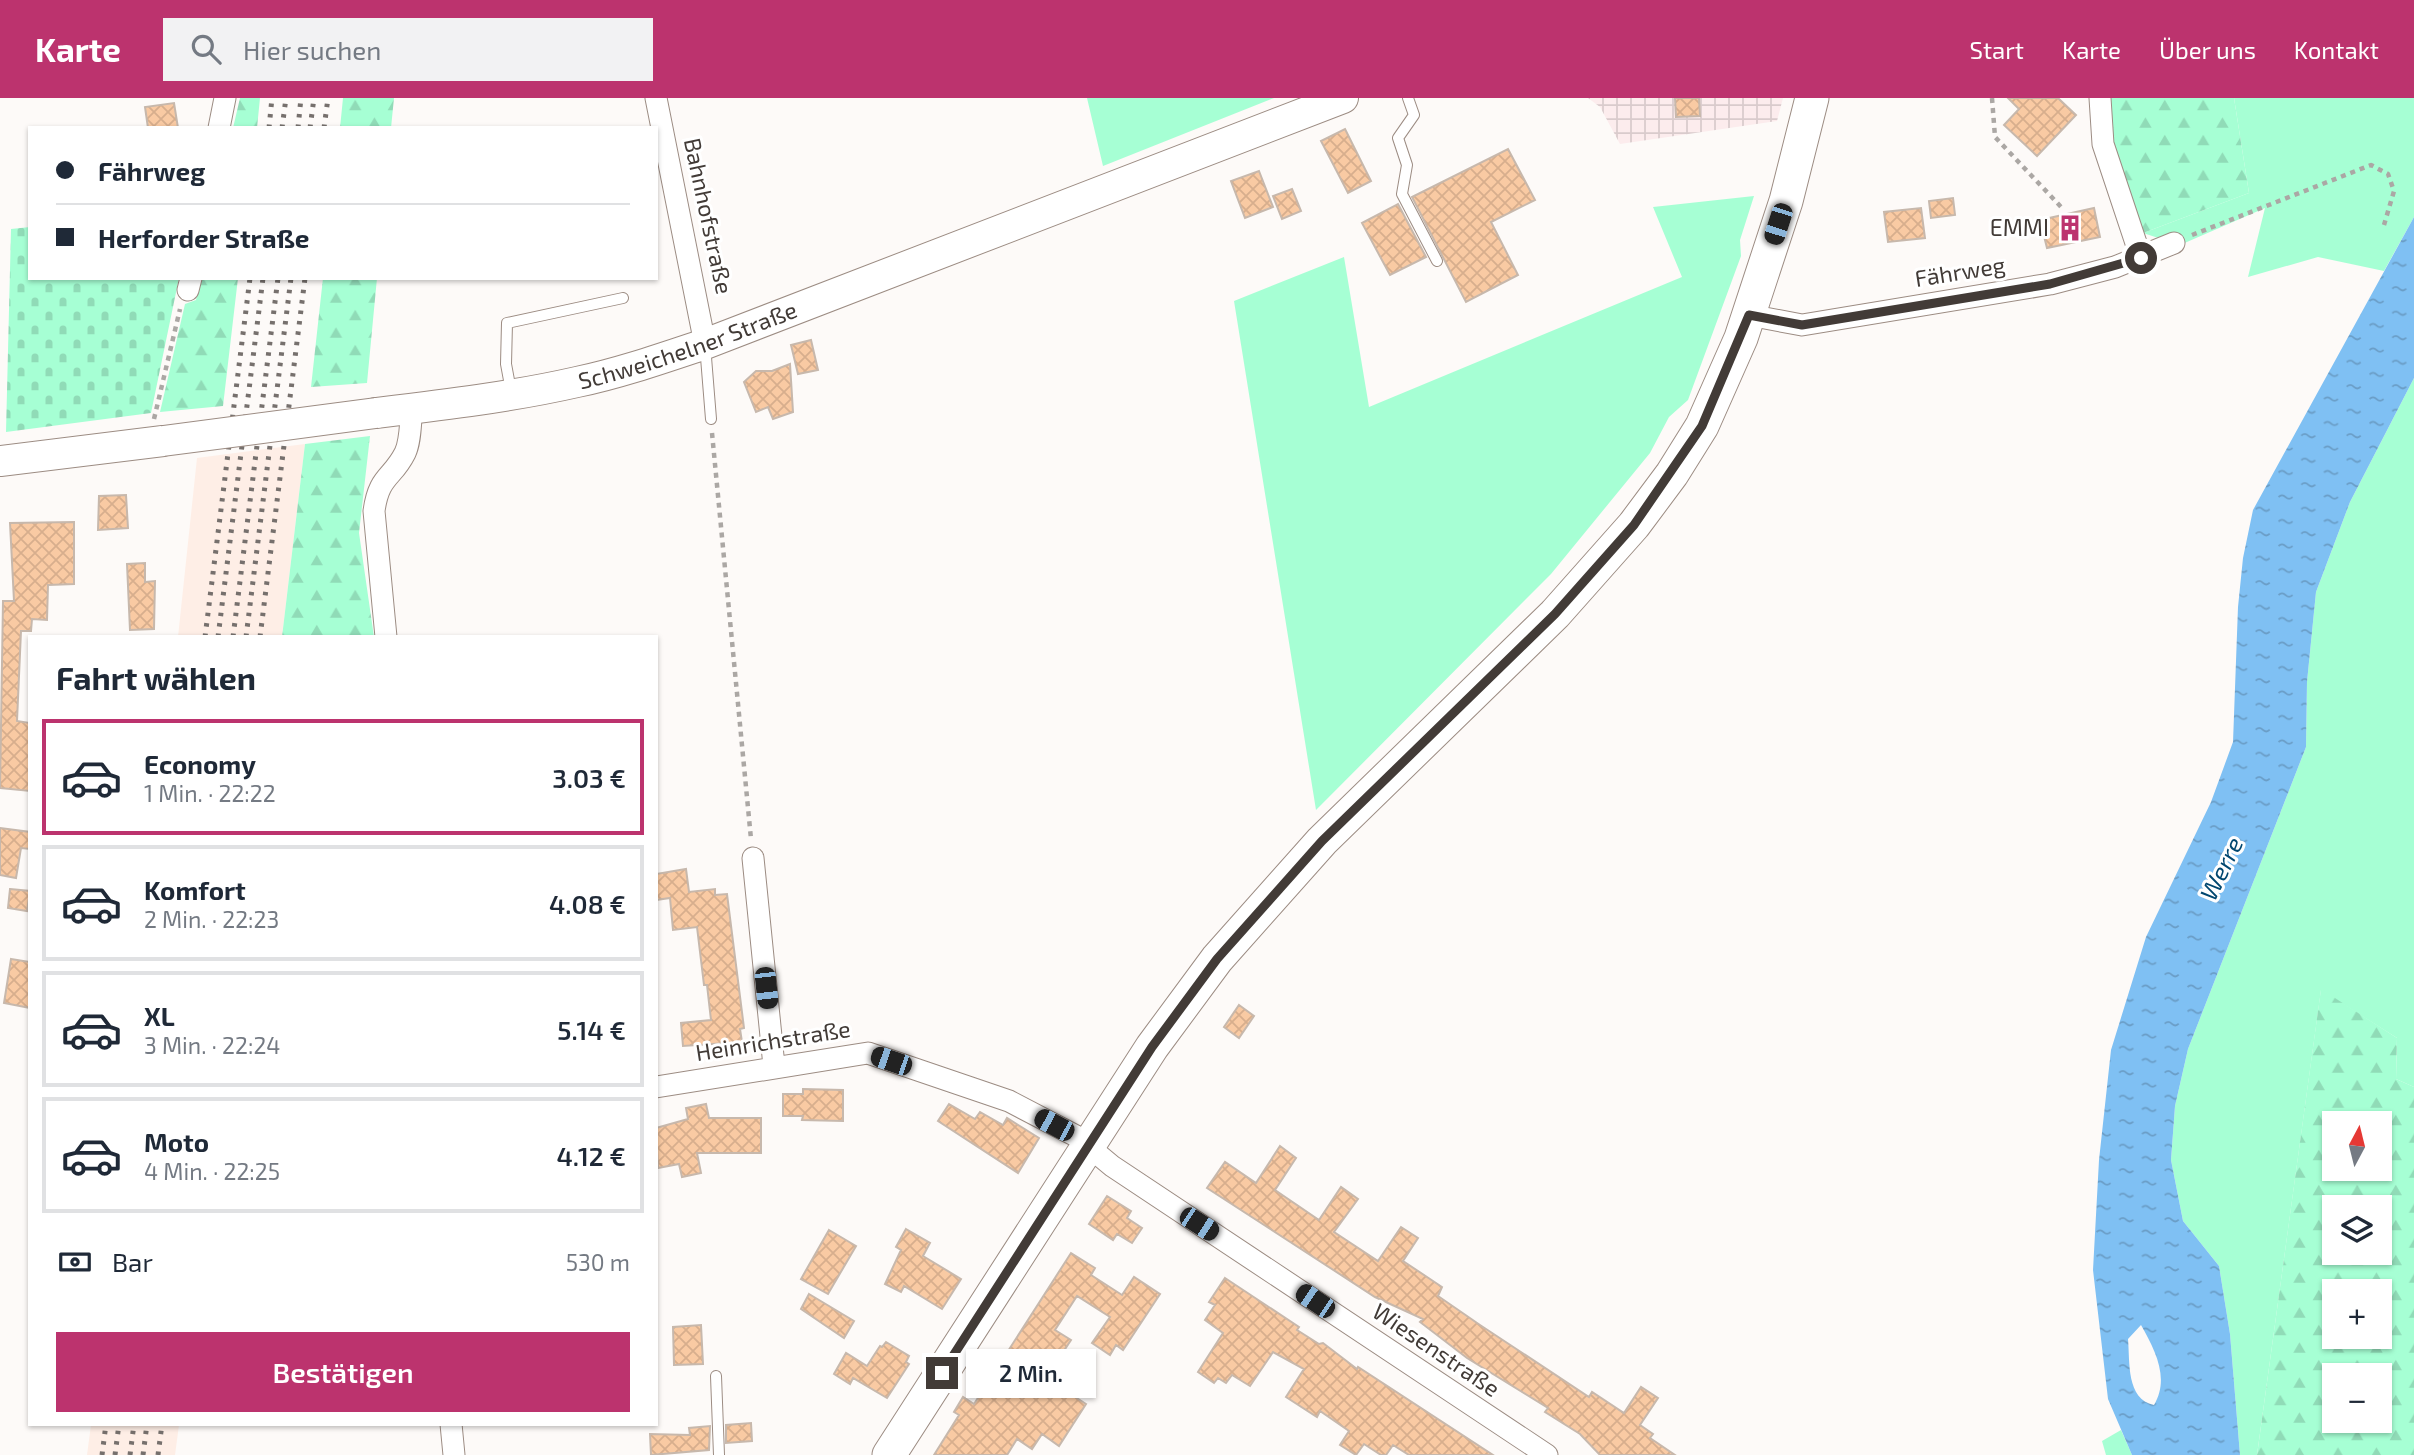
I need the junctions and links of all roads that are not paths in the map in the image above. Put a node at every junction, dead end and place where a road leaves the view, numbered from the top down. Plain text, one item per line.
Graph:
1 (225, 98) edge
2 (656, 98) edge
3 (1343, 98) edge
4 (1408, 98) edge
5 (1812, 98) edge
6 (2101, 98) edge
7 (219, 126) edge
8 (2174, 243) road end
9 (2141, 258) junction
10 (1437, 261) dead end
11 (623, 298) dead end
12 (1749, 315) junction
13 (705, 344) junction
14 (512, 394) junction
15 (412, 409) junction
16 (711, 419) road end
17 (0, 461) edge
18 (386, 635) edge
19 (753, 858) road end
20 (774, 1066) junction
21 (658, 1087) edge
22 (1088, 1146) junction
23 (716, 1376) dead end
24 (451, 1426) edge
25 (454, 1455) edge
26 (719, 1455) edge
27 (889, 1455) edge
28 (1548, 1455) edge

1 - 7 street
2 - 13 street, Bahnhofstraße
3 - 13 street, Schweichelner Straße
4 - 10 lane
5 - 12 main road
6 - 9 street
8 - 9 street, Fährweg
9 - 12 street, Fährweg
11 - 14 lane
12 - 22 main road
13 - 14 street, Schweichelner Straße
13 - 16 lane
14 - 15 street, Schweichelner Straße
15 - 17 street, Schweichelner Straße, bridge
15 - 18 street
19 - 20 street
20 - 21 street, Heinrichstraße
20 - 22 street, Heinrichstraße
22 - 27 main road
22 - 28 street, Wiesenstraße
23 - 26 lane
24 - 25 street

